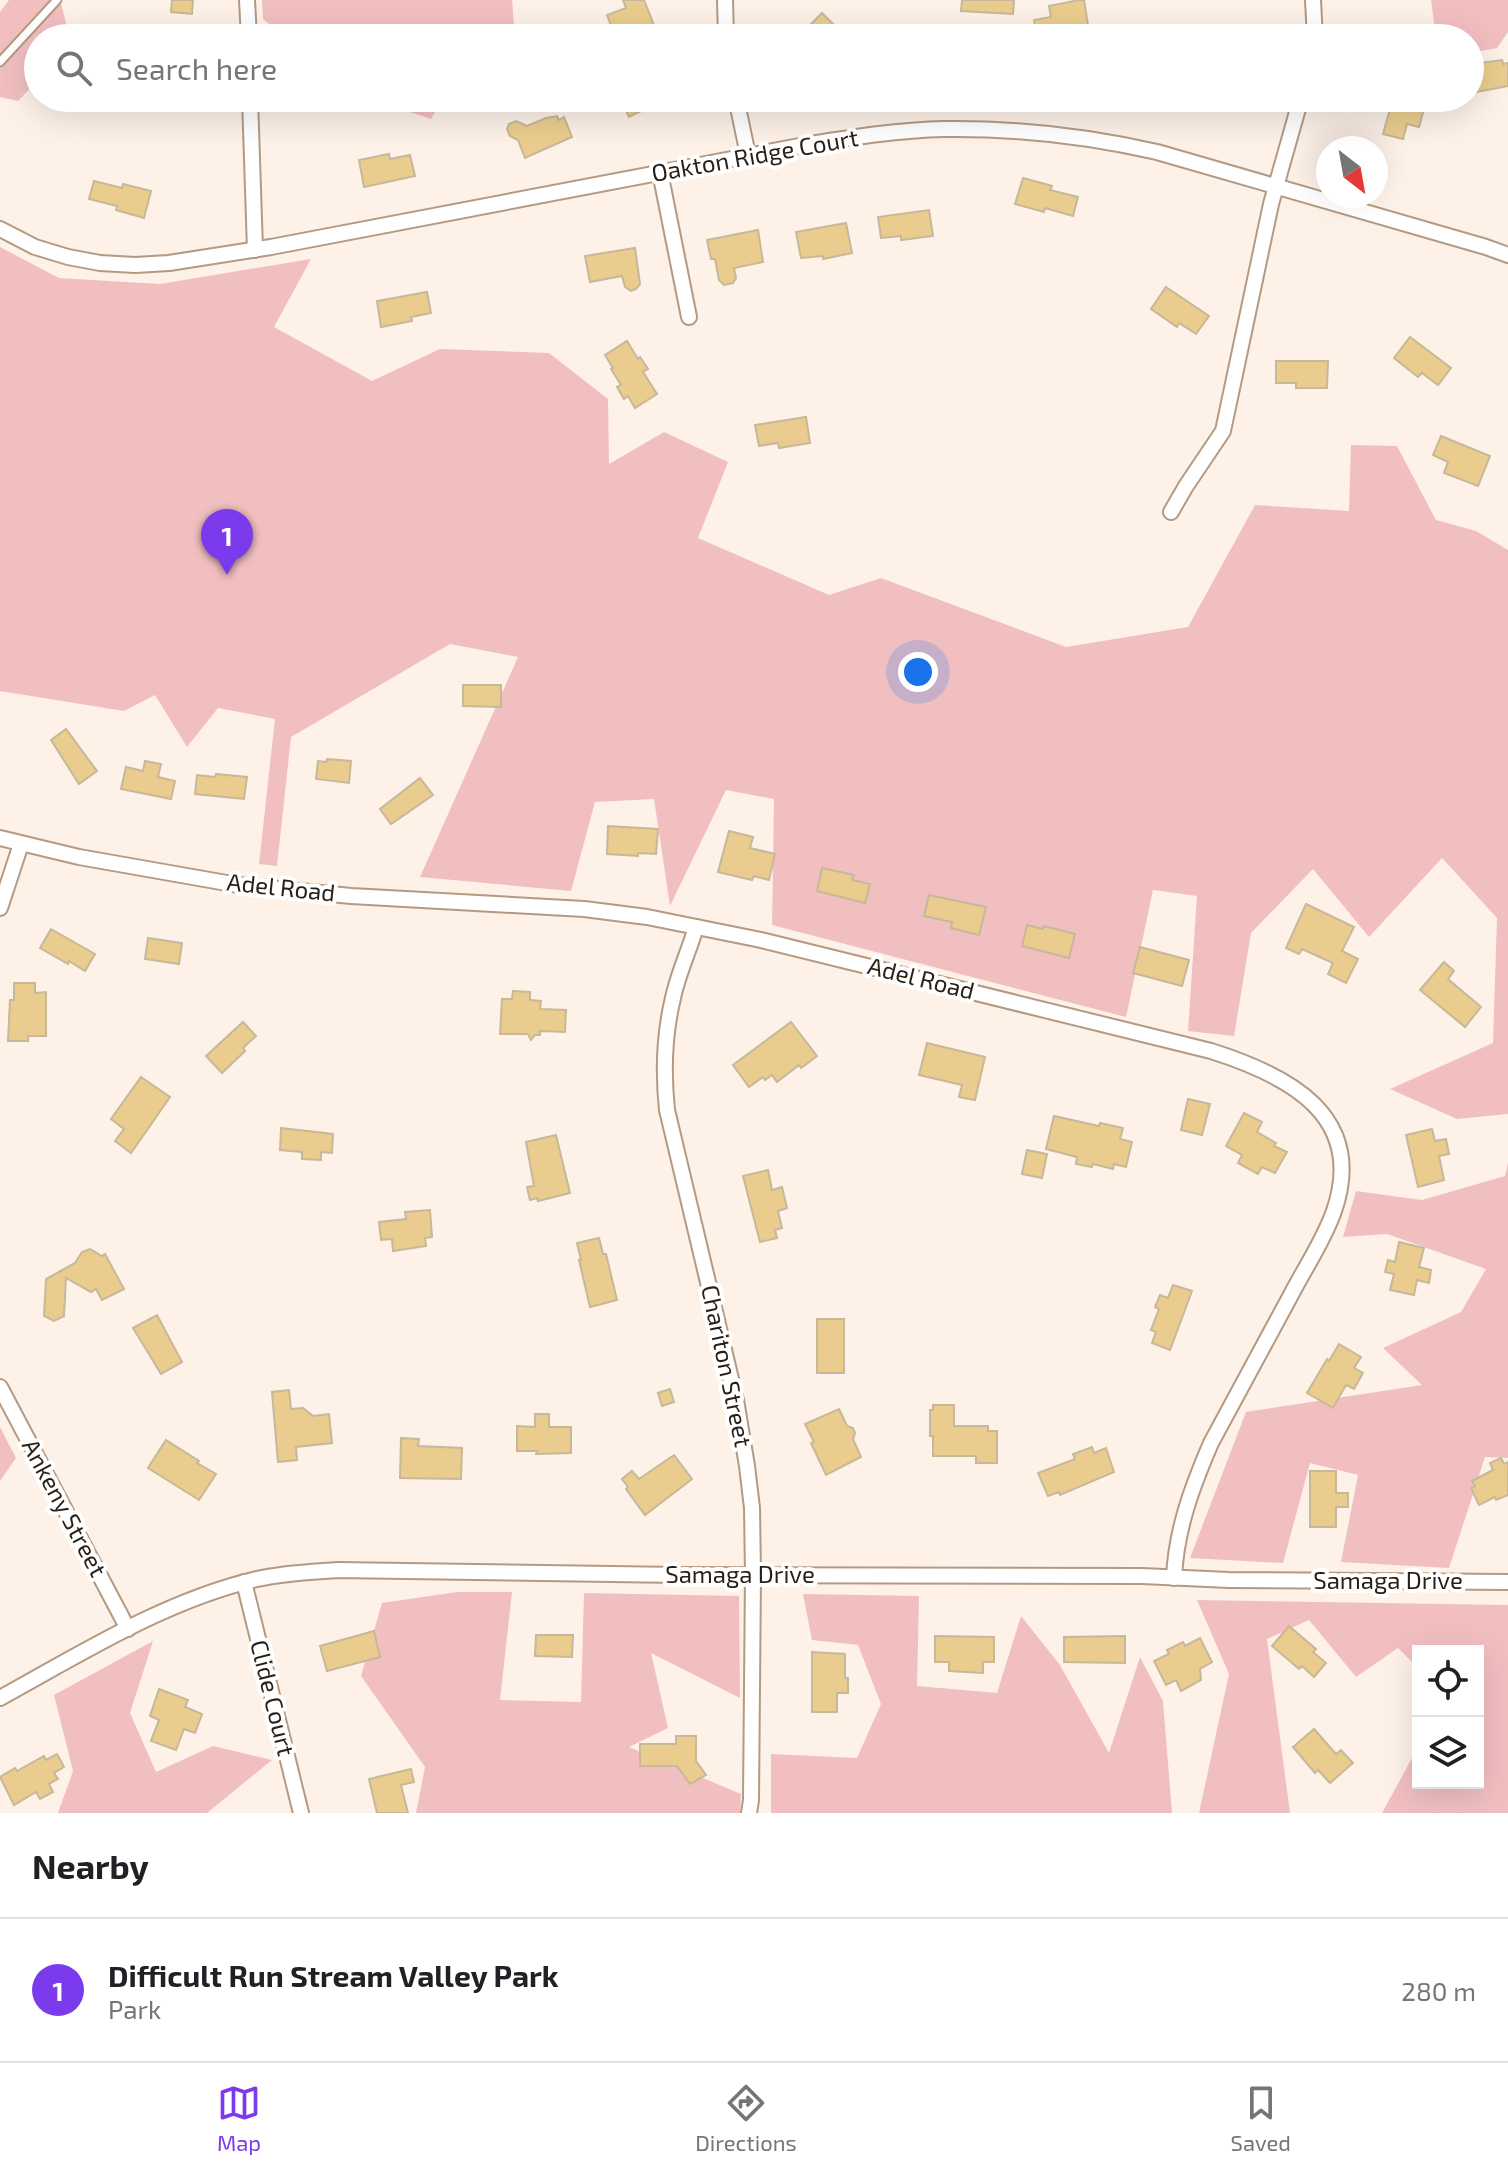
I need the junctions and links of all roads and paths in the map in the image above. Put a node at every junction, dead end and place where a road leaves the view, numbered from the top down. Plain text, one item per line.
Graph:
1 (57, 0) edge
2 (247, 0) edge
3 (725, 0) edge
4 (1313, 0) edge
5 (35, 24) edge
6 (248, 24) edge
7 (726, 24) edge
8 (1314, 24) edge
9 (24, 36) edge
10 (0, 62) edge
11 (250, 112) edge
12 (739, 112) edge
13 (1297, 112) edge
14 (748, 155) junction
15 (660, 172) junction
16 (1276, 185) junction
17 (0, 229) edge
18 (255, 250) junction
19 (1508, 255) edge
20 (689, 317) dead end
21 (1171, 512) dead end
22 (0, 838) edge
23 (21, 844) junction
24 (0, 908) edge
25 (696, 927) junction
26 (0, 1387) edge
27 (753, 1574) junction
28 (1174, 1578) junction
29 (244, 1582) junction
30 (1508, 1582) edge
31 (128, 1629) junction
32 (0, 1698) edge
33 (301, 1813) edge
34 (749, 1813) edge

1 - 5 lane
2 - 6 street
3 - 7 street
4 - 8 street
9 - 10 lane
11 - 18 street
12 - 14 street
13 - 16 street
14 - 15 street, Oakton Ridge Court
14 - 16 street, Oakton Ridge Court
15 - 18 street, Oakton Ridge Court
15 - 20 street
16 - 19 street, Oakton Ridge Court
16 - 21 street
17 - 18 street, Oakton Ridge Court
22 - 23 street, Adel Road
23 - 24 street
23 - 25 street, Adel Road
25 - 27 street, Chariton Street
25 - 28 street, Adel Road
26 - 31 street, Ankeny Street
27 - 28 street, Samaga Drive
27 - 29 street, Samaga Drive
27 - 34 street, Chariton Street
28 - 30 street, Samaga Drive
29 - 31 street, Samaga Drive
29 - 33 street, Clide Court
31 - 32 street, Samaga Drive

